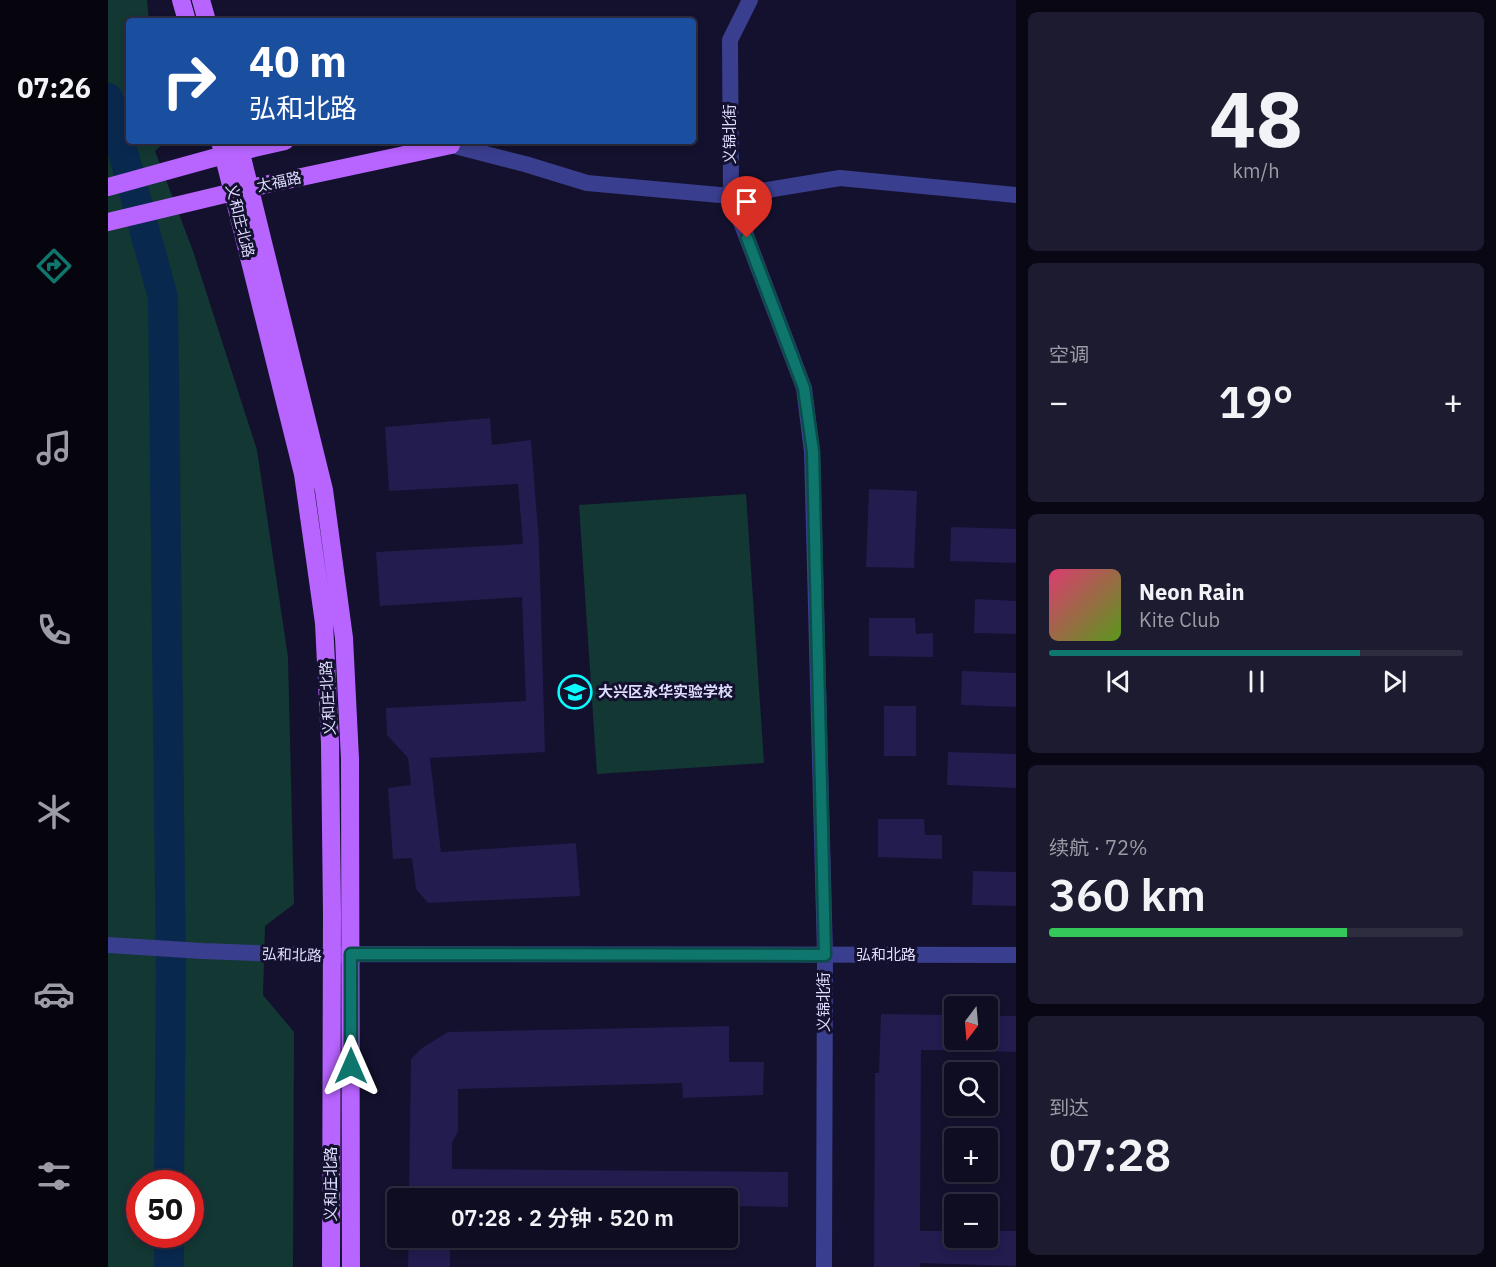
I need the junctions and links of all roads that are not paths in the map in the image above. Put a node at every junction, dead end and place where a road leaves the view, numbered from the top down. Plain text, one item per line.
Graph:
1 (181, 0) edge
2 (201, 0) edge
3 (750, 0) edge
4 (186, 18) edge
5 (206, 18) edge
6 (258, 144) edge
7 (446, 144) edge
8 (454, 144) edge
9 (231, 147) edge
10 (108, 188) edge
11 (242, 190) junction
12 (1016, 195) edge
13 (730, 196) junction
14 (108, 222) edge
15 (115, 945) edge
16 (351, 954) junction
17 (825, 955) junction
18 (332, 956) junction
19 (1016, 956) edge
20 (331, 1267) edge
21 (351, 1267) edge
22 (824, 1267) edge

1 - 4 main road
2 - 5 main road
3 - 13 street, 义锦北街
6 - 9 main road
7 - 11 main road, 太福路
8 - 13 street
9 - 10 main road
9 - 11 main road, 义和庄北路
11 - 14 main road, 太福路
11 - 16 main road, 义和庄北路
11 - 18 main road, 义和庄北路
12 - 13 street
13 - 17 street, 义锦北街
15 - 18 street, 弘和北路
16 - 17 street, 弘和北路
16 - 18 street, 弘和北路
16 - 21 main road, 义和庄北路
17 - 19 street, 弘和北路
17 - 22 street, 义锦北街
18 - 20 main road, 义和庄北路

